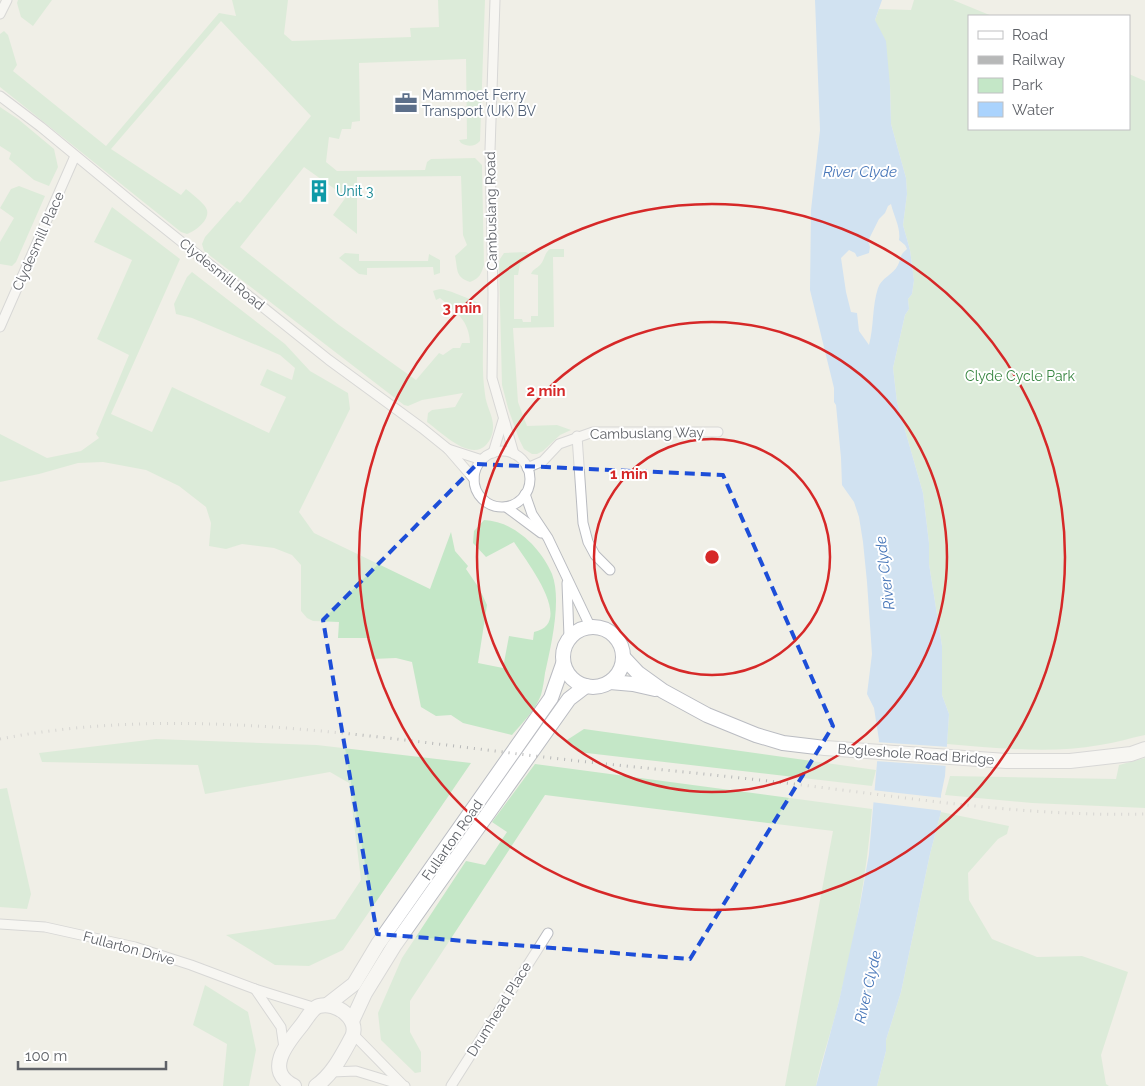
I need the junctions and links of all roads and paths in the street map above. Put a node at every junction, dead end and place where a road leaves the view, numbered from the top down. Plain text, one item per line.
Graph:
1 (7, 0) edge
2 (494, 0) edge
3 (0, 14) edge
4 (0, 96) edge
5 (75, 156) junction
6 (0, 327) edge
7 (503, 420) junction
8 (718, 432) dead end
9 (577, 436) junction
10 (448, 449) junction
11 (493, 453) junction
12 (514, 454) junction
13 (482, 460) junction
14 (527, 468) junction
15 (474, 479) junction
16 (525, 494) junction
17 (506, 507) junction
18 (548, 538) junction
19 (610, 570) dead end
20 (567, 578) junction
21 (590, 626) junction
22 (569, 637) junction
23 (623, 657) junction
24 (563, 664) junction
25 (610, 682) junction
26 (586, 686) junction
27 (663, 691) junction
28 (1145, 749) edge
29 (0, 924) edge
30 (548, 933) dead end
31 (255, 989) junction
32 (322, 1007) junction
33 (352, 1028) junction
34 (284, 1048) junction
35 (278, 1063) junction
36 (332, 1072) junction
37 (274, 1086) edge
38 (294, 1086) edge
39 (316, 1086) edge
40 (404, 1086) edge
41 (451, 1086) edge

1 - 3 street
2 - 7 street, Cambuslang Road
4 - 5 street, Clydesmill Road
5 - 6 street, Clydesmill Place
5 - 10 street, Clydesmill Road
7 - 11 street
7 - 12 street, Cambuslang Road
8 - 9 street, Cambuslang Way
9 - 14 street, Cambuslang Way
9 - 19 street
10 - 13 street, Clydesmill Road
10 - 15 street, Clydesmill Road
11 - 12 street
11 - 13 street
12 - 14 street
13 - 15 street
14 - 16 street
15 - 17 street
16 - 17 street
16 - 18 street
17 - 18 street
18 - 20 street
20 - 21 street
20 - 22 street
21 - 22 street
21 - 23 street
22 - 24 street
23 - 25 street
23 - 27 street
24 - 26 street
24 - 32 street, Fullarton Road
25 - 26 street
25 - 27 street
26 - 33 street, Fullarton Road
27 - 28 street, Bogleshole Road Bridge
29 - 31 street, Fullarton Drive
30 - 41 street, Drumhead Place
31 - 32 street, Fullarton Drive
31 - 34 street
32 - 33 street
32 - 34 street, Fullarton Road
33 - 36 street, Fullarton Road
33 - 40 street
34 - 35 street, Fullarton Road
35 - 37 street
35 - 38 street
36 - 39 street, Fullarton Road
36 - 40 street

